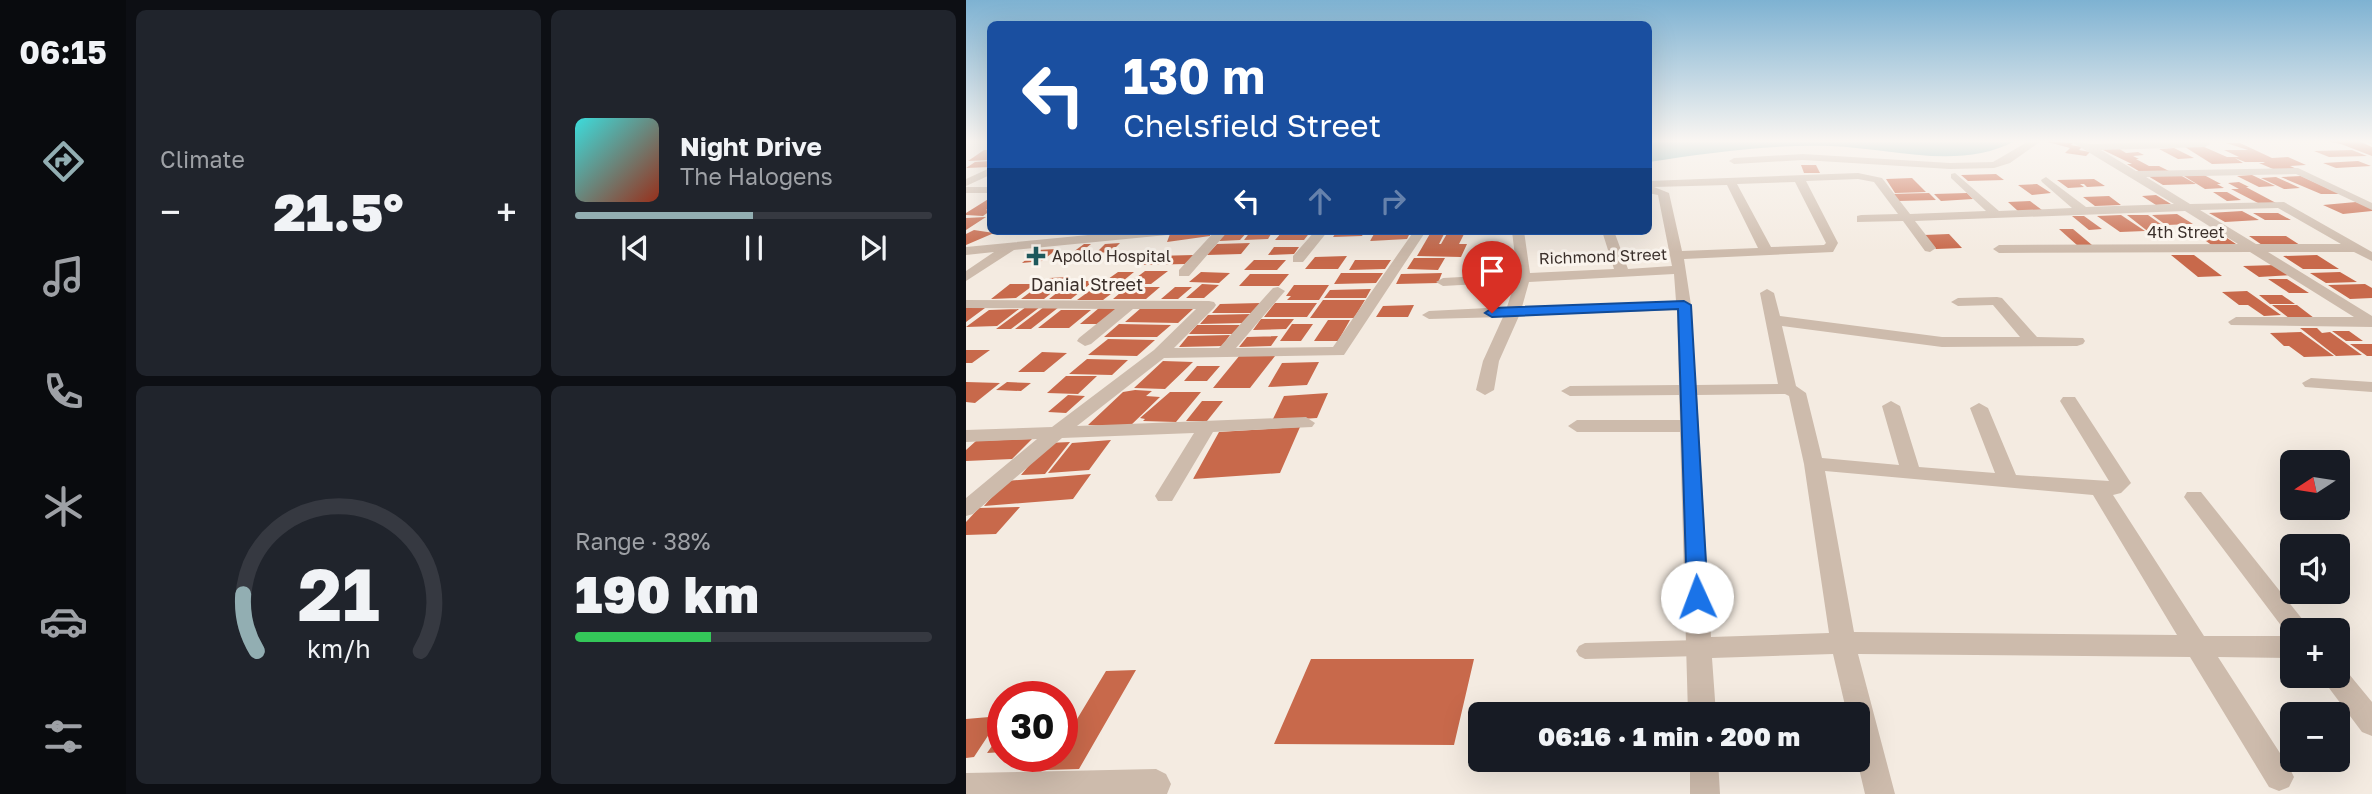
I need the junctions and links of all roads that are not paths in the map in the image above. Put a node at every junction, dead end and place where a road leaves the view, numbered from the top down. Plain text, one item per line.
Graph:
1 (1783, 178) edge
2 (1799, 178) edge
3 (1868, 178) edge
4 (1957, 178) edge
5 (2140, 178) edge
6 (2312, 178) edge
7 (2046, 180) dead end
8 (1732, 185) dead end
9 (1652, 187) edge
10 (1652, 188) edge
11 (966, 190) edge
12 (987, 190) edge
13 (2186, 207) junction
14 (2372, 207) edge
15 (2083, 211) junction
16 (1996, 214) junction
17 (1906, 217) junction
18 (1861, 219) dead end
19 (1126, 235) edge
20 (1218, 235) edge
21 (1319, 235) edge
22 (1417, 235) edge
23 (1519, 235) edge
24 (1609, 235) edge
25 (1013, 246) junction
26 (2372, 247) edge
27 (1930, 248) dead end
28 (2356, 248) junction
29 (1999, 249) dead end
30 (966, 250) edge
31 (2259, 250) junction
32 (1766, 251) junction
33 (2372, 257) edge
34 (1298, 259) dead end
35 (1678, 262) junction
36 (1622, 272) junction
37 (1184, 273) dead end
38 (1524, 276) junction
39 (966, 277) edge
40 (1443, 282) dead end
41 (1278, 291) dead end
42 (1768, 293) dead end
43 (1958, 302) dead end
44 (966, 304) edge
45 (1130, 304) junction
46 (1684, 305) junction
47 (1513, 312) junction
48 (1429, 315) dead end
49 (1773, 320) junction
50 (2236, 322) dead end
51 (2372, 322) edge
52 (1085, 341) dead end
53 (2077, 341) dead end
54 (2033, 342) junction
55 (1160, 353) junction
56 (1223, 353) junction
57 (2311, 383) dead end
58 (2372, 387) edge
59 (1788, 389) junction
60 (1486, 390) dead end
61 (1689, 390) junction
62 (1570, 391) dead end
63 (2069, 401) dead end
64 (1891, 406) dead end
65 (1979, 408) dead end
66 (1306, 423) dead end
67 (1577, 426) dead end
68 (1690, 426) junction
69 (1207, 427) junction
70 (1055, 434) junction
71 (966, 436) edge
72 (1814, 464) junction
73 (1912, 472) junction
74 (2009, 482) junction
75 (2099, 489) junction
76 (1165, 496) dead end
77 (2194, 498) dead end
78 (966, 509) edge
79 (2289, 618) edge
80 (1843, 643) junction
81 (2280, 647) edge
82 (1699, 648) junction
83 (2200, 648) junction
84 (1585, 651) dead end
85 (2344, 688) edge
86 (1701, 702) edge
87 (2372, 723) edge
88 (1704, 772) edge
89 (2279, 776) dead end
90 (1156, 784) dead end
91 (966, 788) edge
92 (1705, 794) edge
93 (1880, 794) edge

1 - 9 street
2 - 32 street, Richmond Street
3 - 17 street
4 - 16 street
5 - 13 street
6 - 14 street
7 - 15 street
8 - 32 street
10 - 35 street
11 - 12 street
13 - 15 street
13 - 28 street
13 - 31 street
15 - 16 street
16 - 17 street
17 - 18 street
17 - 27 street
19 - 25 street
20 - 37 street
21 - 34 street
22 - 56 street
23 - 38 street
24 - 36 street
25 - 30 street
25 - 39 street
26 - 28 street, 4th Street
28 - 31 street, 4th Street
28 - 33 street
29 - 31 street, 4th Street
31 - 51 street
32 - 35 street, Richmond Street
35 - 36 street, Richmond Street
35 - 46 street
36 - 38 street, Richmond Street
38 - 40 street, Richmond Street
38 - 47 street
41 - 56 street
42 - 49 street
43 - 54 street
44 - 45 street, Danial Street
45 - 52 street
45 - 55 street, Danial Street
46 - 47 street
46 - 61 street
47 - 48 street
47 - 60 street
49 - 54 street
49 - 59 street
50 - 51 street
53 - 54 street
55 - 56 street
55 - 70 street
57 - 58 street
59 - 61 street
59 - 72 street
61 - 62 street
61 - 68 street
63 - 75 street
64 - 73 street
65 - 74 street
66 - 69 street
67 - 68 street
68 - 82 street
69 - 70 street
69 - 76 street
70 - 71 street
70 - 78 street
72 - 73 street
72 - 80 street
73 - 74 street
74 - 75 street
75 - 83 street
77 - 79 street
80 - 82 street
80 - 83 street
80 - 93 street
81 - 83 street
82 - 84 lane
82 - 86 street
83 - 89 street
85 - 87 street
88 - 92 street
90 - 91 street

